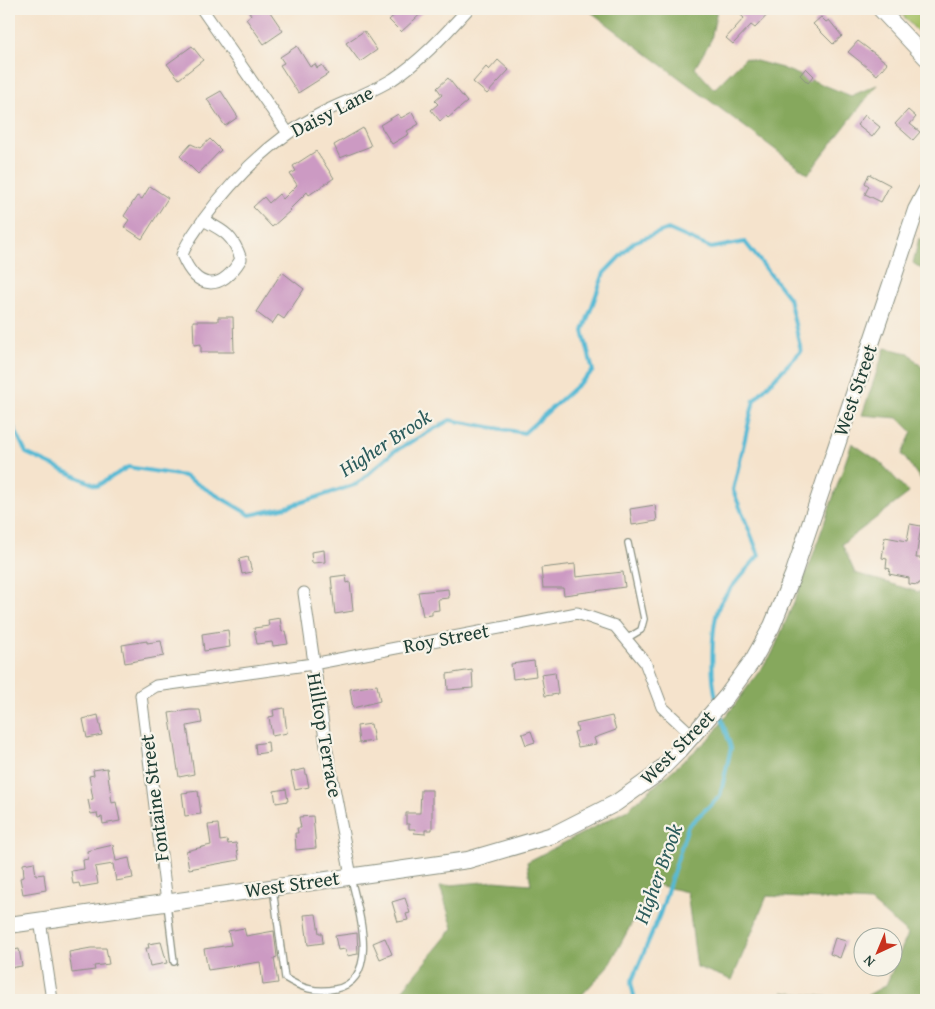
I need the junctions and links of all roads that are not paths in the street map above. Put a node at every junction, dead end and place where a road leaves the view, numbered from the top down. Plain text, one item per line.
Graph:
1 (202, 9) edge
2 (468, 9) edge
3 (880, 9) edge
4 (926, 58) edge
5 (288, 133) junction
6 (926, 191) edge
7 (203, 220) junction
8 (628, 543) dead end
9 (304, 593) dead end
10 (626, 639) junction
11 (313, 664) junction
12 (141, 695) joint
13 (693, 736) junction
14 (351, 876) junction
15 (273, 887) junction
16 (167, 902) junction
17 (40, 920) junction
18 (9, 925) edge
19 (174, 962) dead end
20 (52, 1000) edge

1 - 5 street
2 - 5 street, Daisy Lane
3 - 4 street
5 - 7 street, Daisy Lane
6 - 13 main road, West Street
7 - 7 street, Daisy Lane
8 - 10 lane
9 - 11 street, Hilltop Terrace
10 - 11 street, Roy Street
10 - 13 street, Roy Street
11 - 12 street, Roy Street
11 - 14 street, Hilltop Terrace
12 - 16 street, Fontaine Street
13 - 14 main road, West Street
14 - 15 main road, West Street
14 - 15 lane
15 - 16 main road, West Street
16 - 17 main road, West Street
16 - 19 lane
17 - 18 main road, West Street
17 - 20 street

